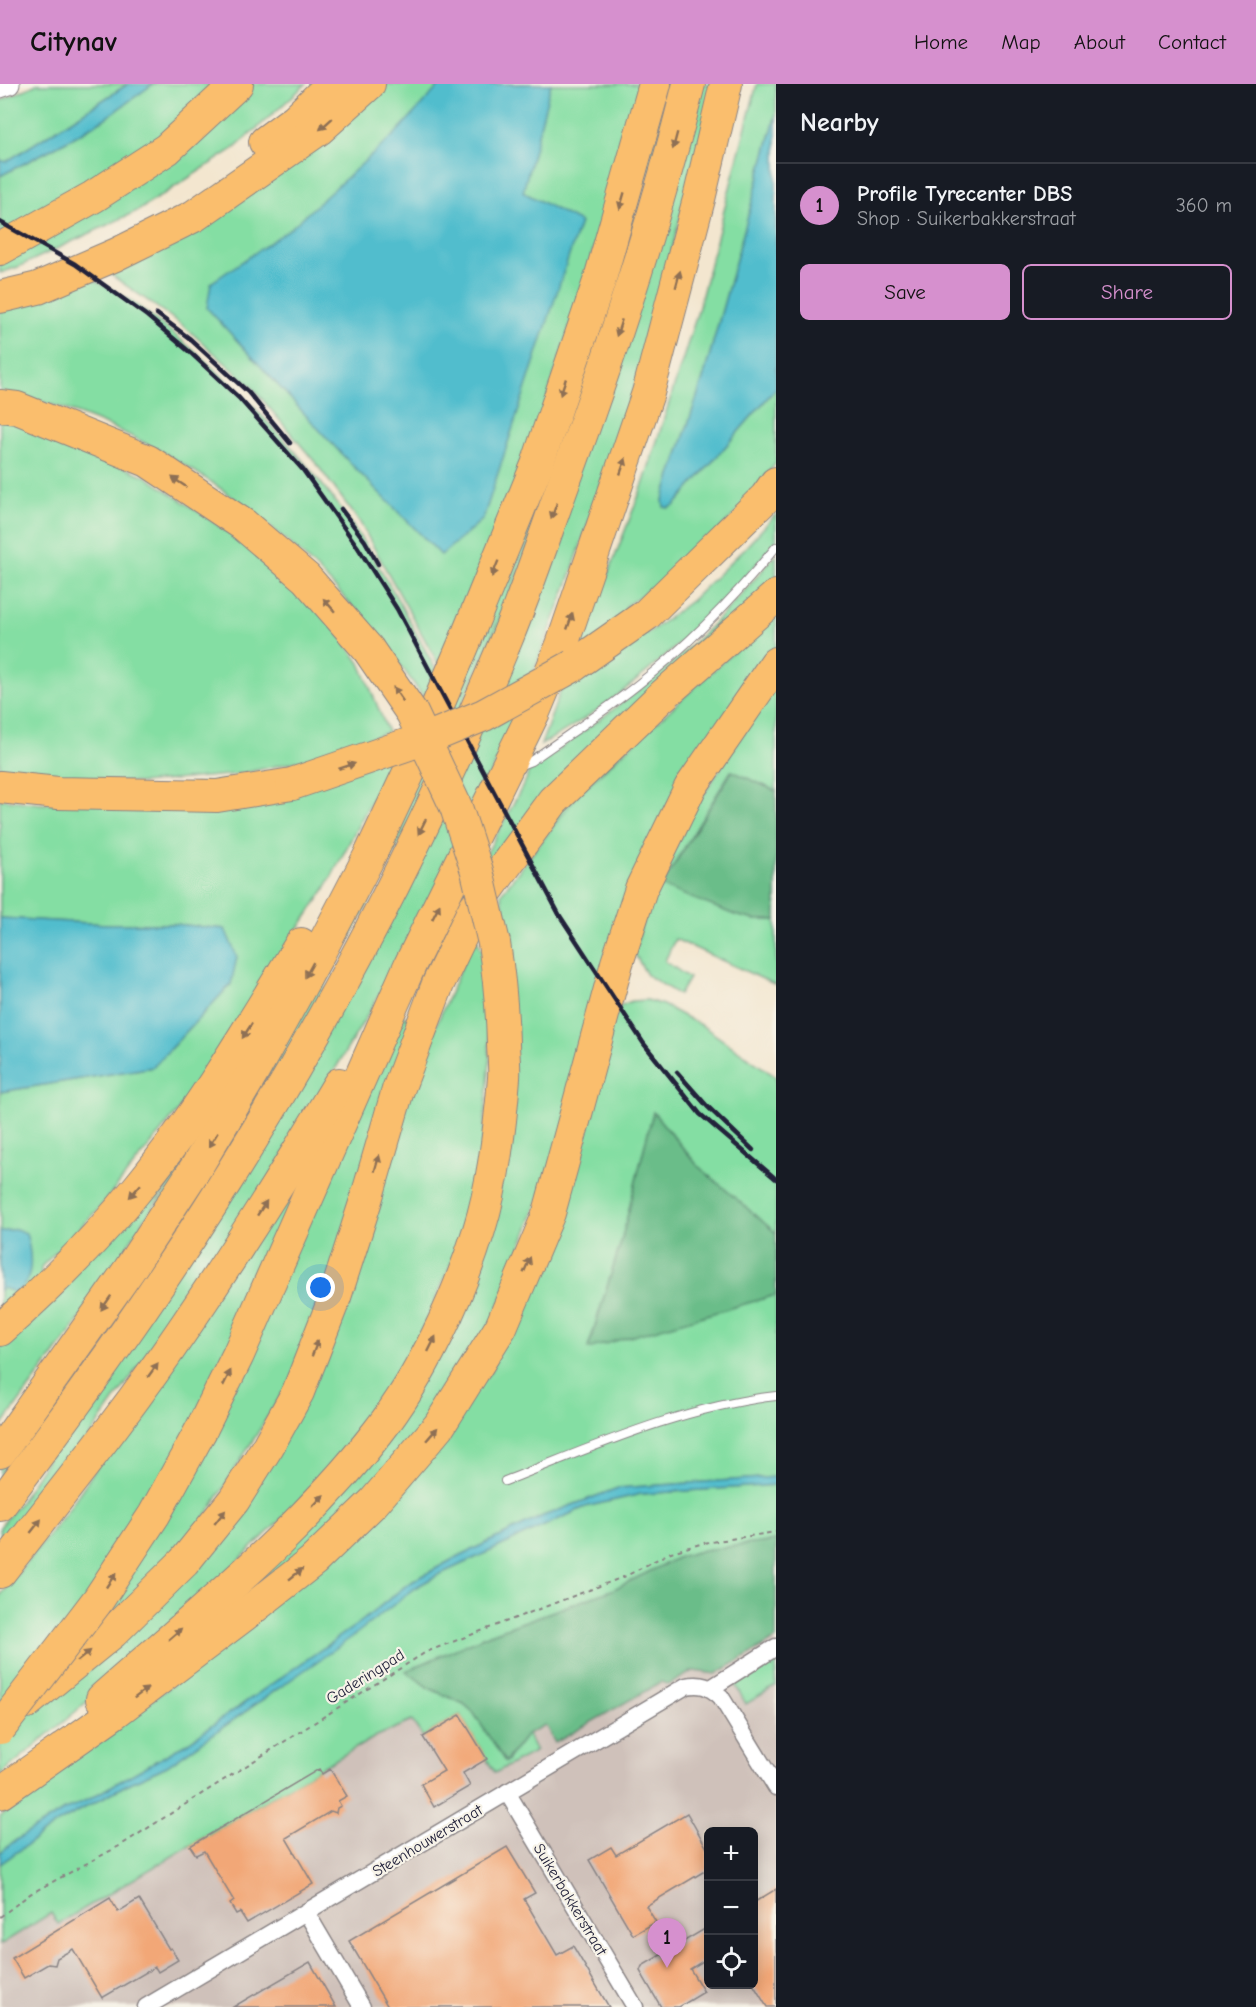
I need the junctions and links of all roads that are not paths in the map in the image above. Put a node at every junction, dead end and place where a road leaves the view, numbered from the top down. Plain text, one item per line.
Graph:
1 (9, 84) edge
2 (237, 84) edge
3 (332, 84) edge
4 (369, 84) edge
5 (655, 84) edge
6 (689, 84) edge
7 (726, 84) edge
8 (0, 87) edge
9 (0, 249) edge
10 (0, 292) edge
11 (0, 297) edge
12 (0, 406) edge
13 (776, 483) edge
14 (776, 547) edge
15 (776, 596) edge
16 (776, 663) edge
17 (411, 768) junction
18 (506, 769) junction
19 (0, 788) edge
20 (410, 965) junction
21 (0, 1330) edge
22 (776, 1396) edge
23 (0, 1452) edge
24 (505, 1481) dead end
25 (0, 1505) edge
26 (0, 1572) edge
27 (776, 1647) edge
28 (711, 1688) junction
29 (0, 1722) edge
30 (0, 1728) edge
31 (776, 1787) edge
32 (4, 1790) edge
33 (507, 1792) junction
34 (306, 1912) junction
35 (146, 2007) edge
36 (362, 2007) edge
37 (635, 2007) edge

1 - 8 street
2 - 9 highway
3 - 10 highway
4 -> 11 highway
5 -> 17 highway
6 -> 25 highway
18 -> 7 highway
32 -> 12 highway, bridge
19 -> 13 highway, bridge
14 - 18 lane
29 -> 15 highway
32 -> 16 highway
17 -> 21 highway
17 -> 23 highway
20 -> 18 highway
26 -> 20 highway
30 -> 20 highway, bridge
22 - 24 lane
27 - 28 street
28 - 31 street
28 - 33 street, Steenhouwerstraat
33 - 34 street, Steenhouwerstraat
33 - 37 street, Suikerbakkerstraat
34 - 35 street, Steenhouwerstraat
34 - 36 street

